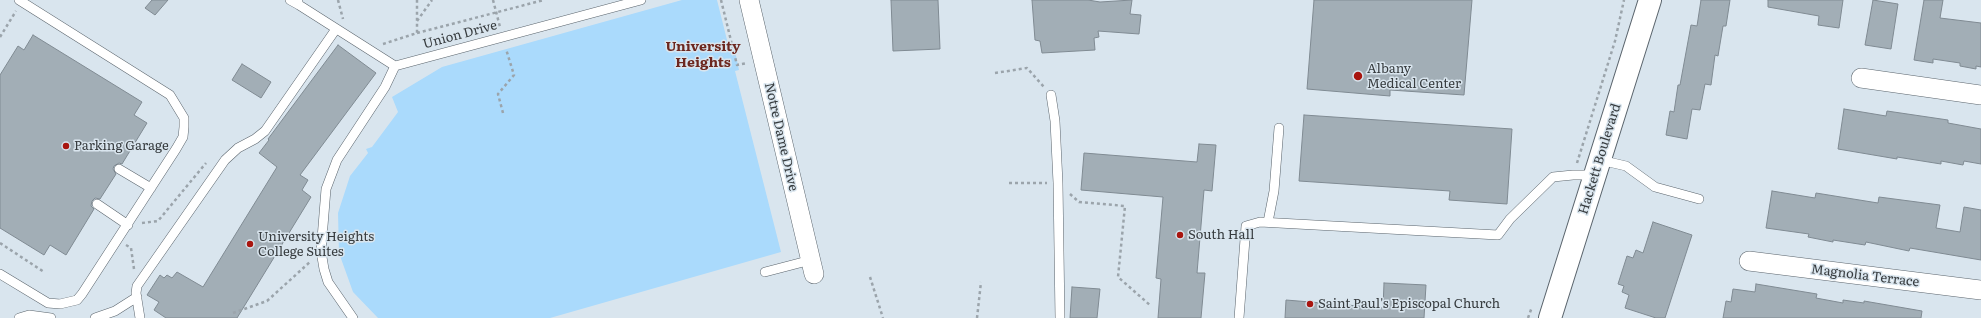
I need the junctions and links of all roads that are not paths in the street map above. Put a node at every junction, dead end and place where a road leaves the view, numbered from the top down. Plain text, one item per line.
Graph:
1 (641, 0) edge
2 (1650, 0) edge
3 (20, 1) edge
4 (295, 2) edge
5 (752, 2) edge
6 (336, 28) junction
7 (395, 66) junction
8 (1861, 78) dead end
9 (1051, 95) road end
10 (1981, 95) edge
11 (1279, 128) dead end
12 (1598, 168) junction
13 (119, 169) dead end
14 (151, 188) junction
15 (1699, 199) dead end
16 (97, 204) dead end
17 (1268, 222) junction
18 (128, 224) junction
19 (1749, 261) dead end
20 (812, 267) joint
21 (765, 272) dead end
22 (0, 274) edge
23 (1981, 290) edge
24 (137, 297) junction
25 (19, 318) edge
26 (51, 318) edge
27 (95, 318) edge
28 (140, 318) edge
29 (353, 318) edge
30 (1060, 318) edge
31 (1239, 318) edge
32 (1550, 318) edge

1 - 7 lane, Union Drive
2 - 12 street, Hackett Boulevard
3 - 14 lane
4 - 6 lane
5 - 20 street, Notre Dame Drive
6 - 7 lane
6 - 24 lane
7 - 29 lane
8 - 10 street
9 - 30 lane
11 - 17 lane
12 - 15 lane
12 - 17 lane
12 - 32 street, Hackett Boulevard
13 - 14 lane
14 - 18 lane
16 - 18 lane
17 - 31 lane
18 - 22 lane
19 - 23 street, Magnolia Terrace
20 - 21 lane
24 - 27 lane
24 - 28 lane
25 - 26 lane

